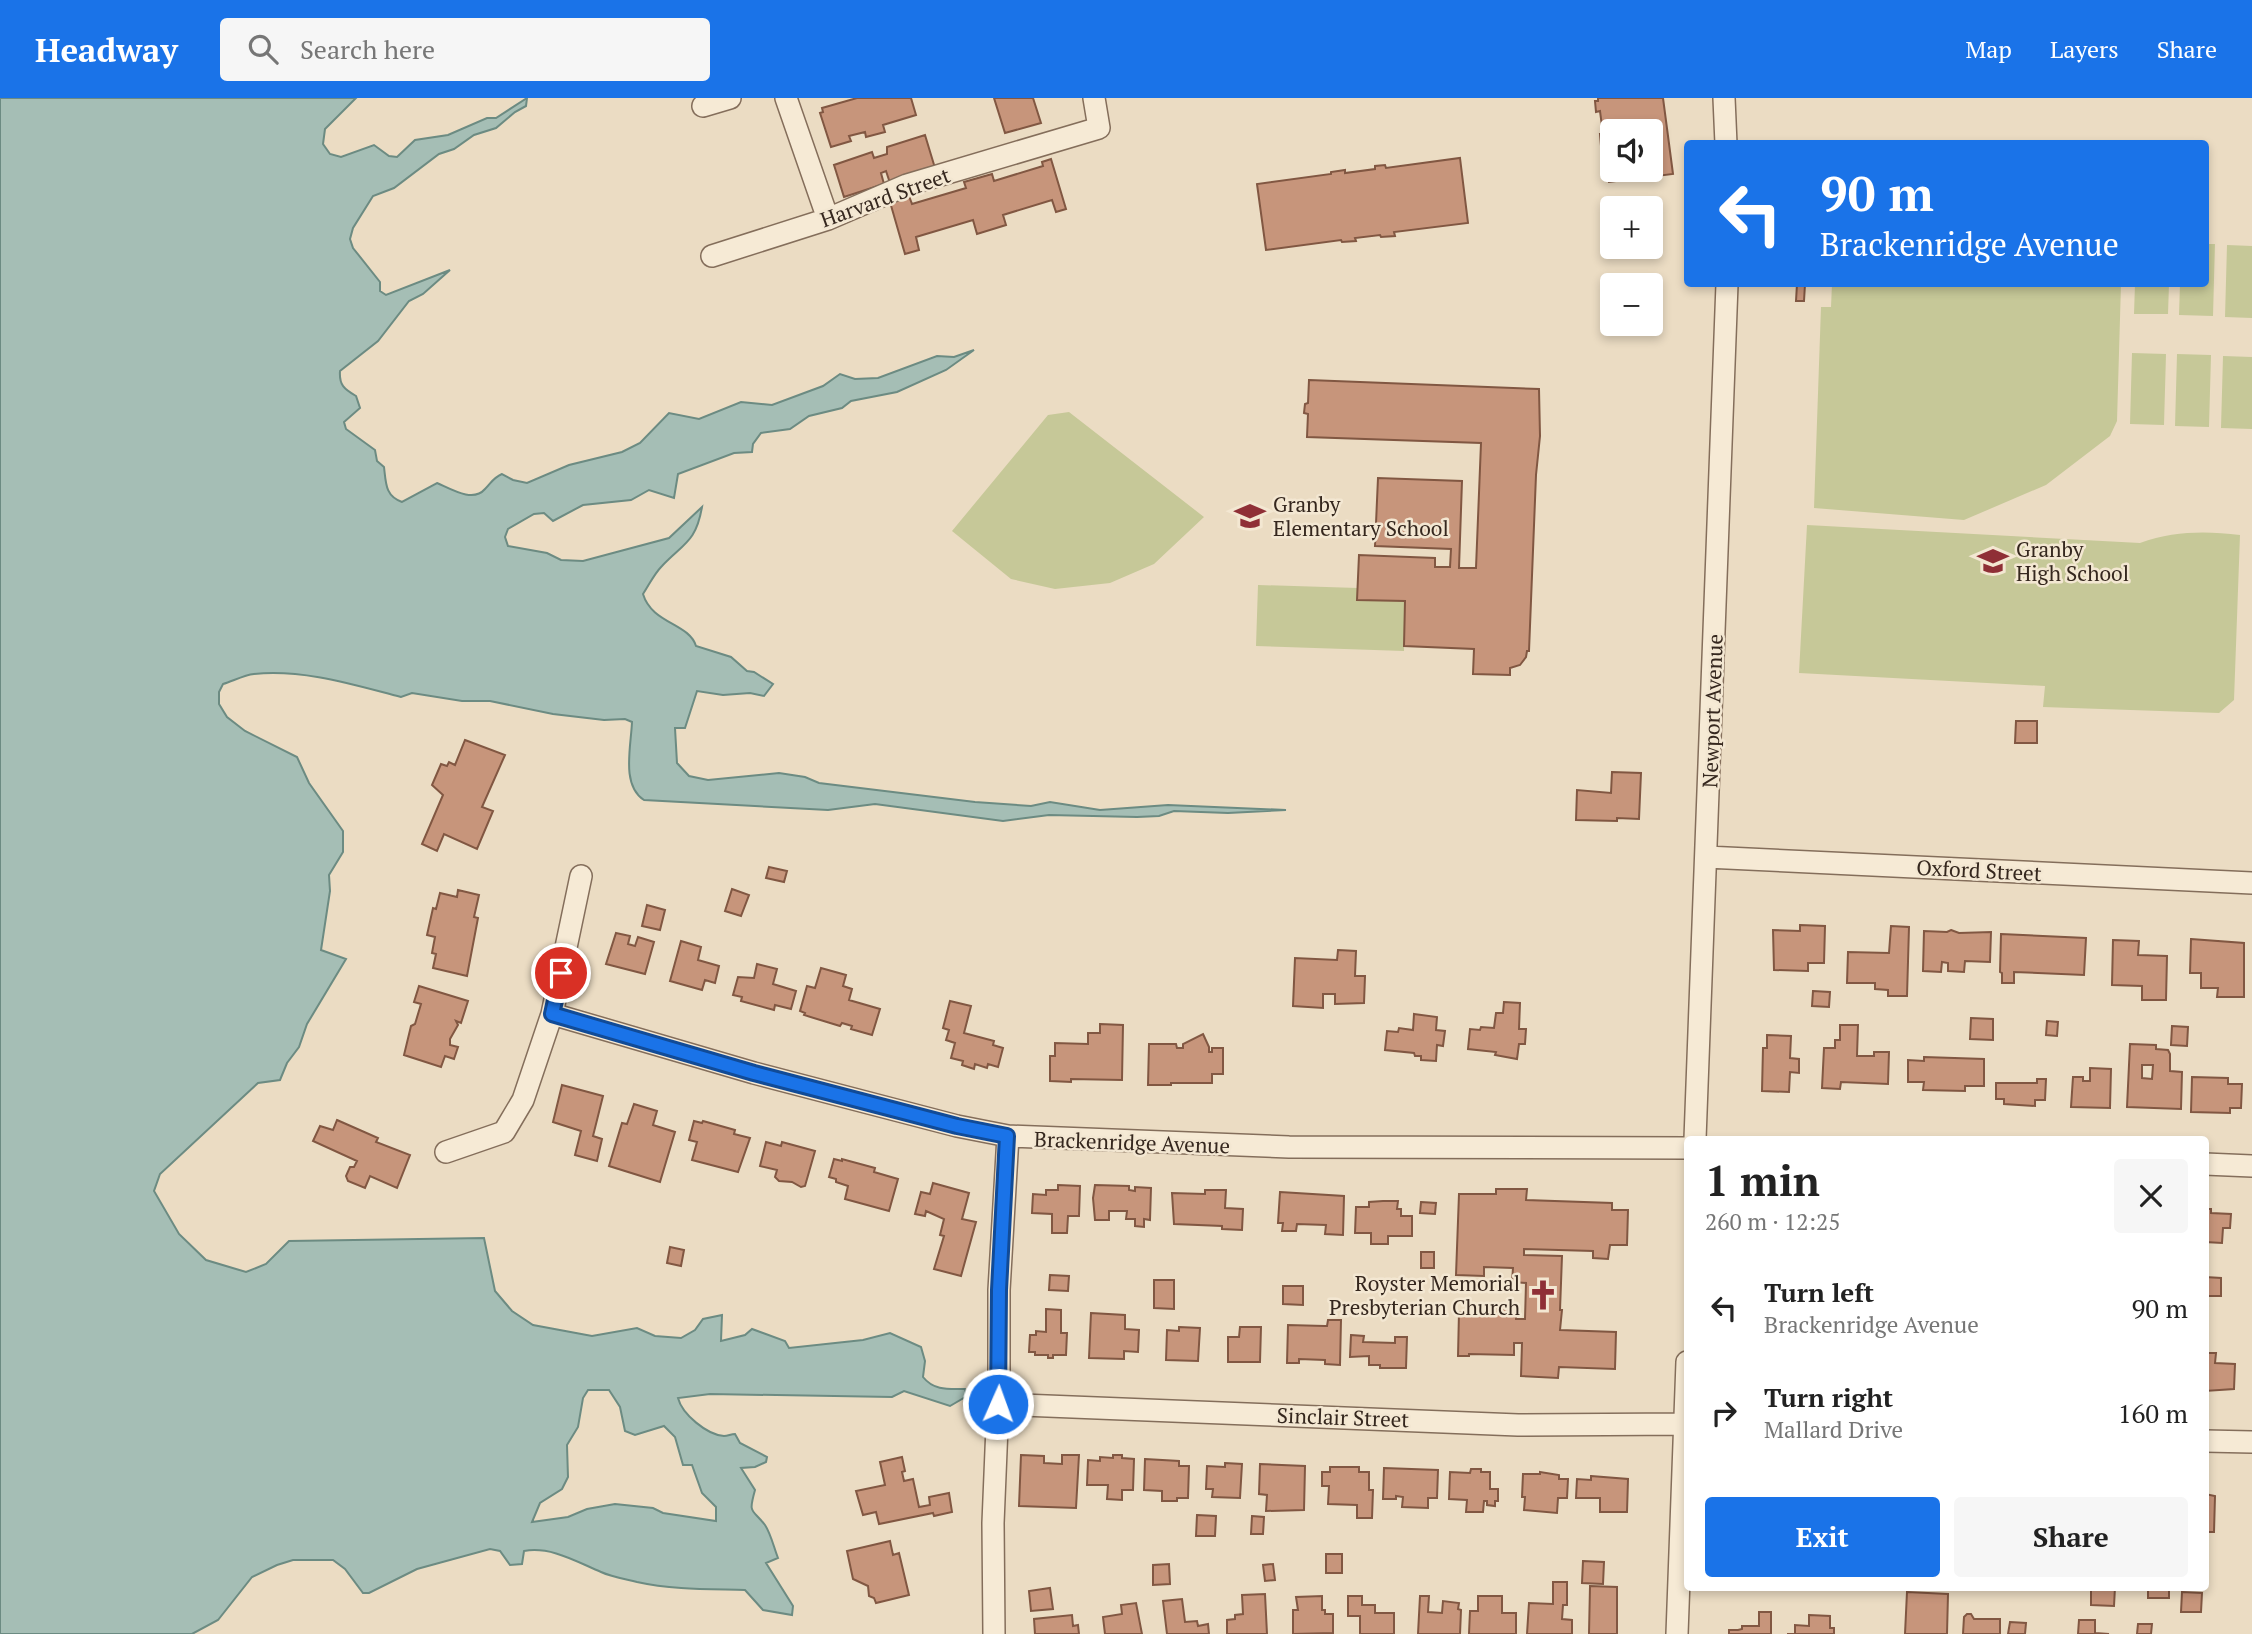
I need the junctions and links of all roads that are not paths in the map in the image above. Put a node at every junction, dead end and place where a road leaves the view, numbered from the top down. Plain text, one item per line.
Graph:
1 (730, 98) edge
2 (786, 98) edge
3 (1094, 98) edge
4 (1724, 98) edge
5 (703, 106) dead end
6 (1726, 140) edge
7 (828, 219) junction
8 (712, 256) dead end
9 (1727, 287) edge
10 (1706, 858) junction
11 (581, 876) dead end
12 (2252, 883) edge
13 (552, 1014) junction
14 (1007, 1136) junction
15 (1695, 1136) edge
16 (1684, 1148) edge
17 (446, 1152) dead end
18 (2209, 1164) edge
19 (2252, 1166) edge
20 (998, 1404) junction
21 (1684, 1424) edge
22 (2209, 1441) edge
23 (2252, 1443) edge
24 (1684, 1471) edge
25 (994, 1634) edge
26 (1677, 1634) edge

1 - 5 street
2 - 7 street
3 - 7 street, Harvard Street
4 - 6 street
7 - 8 street, Harvard Street
9 - 10 street, Newport Avenue
10 - 12 street, Oxford Street
10 - 15 street, Newport Avenue
11 - 13 street
13 - 14 street, Brackenridge Avenue
13 - 17 street
14 - 16 street, Brackenridge Avenue
14 - 20 street
18 - 19 street
20 - 21 street, Sinclair Street
20 - 25 street
22 - 23 street
24 - 26 street

